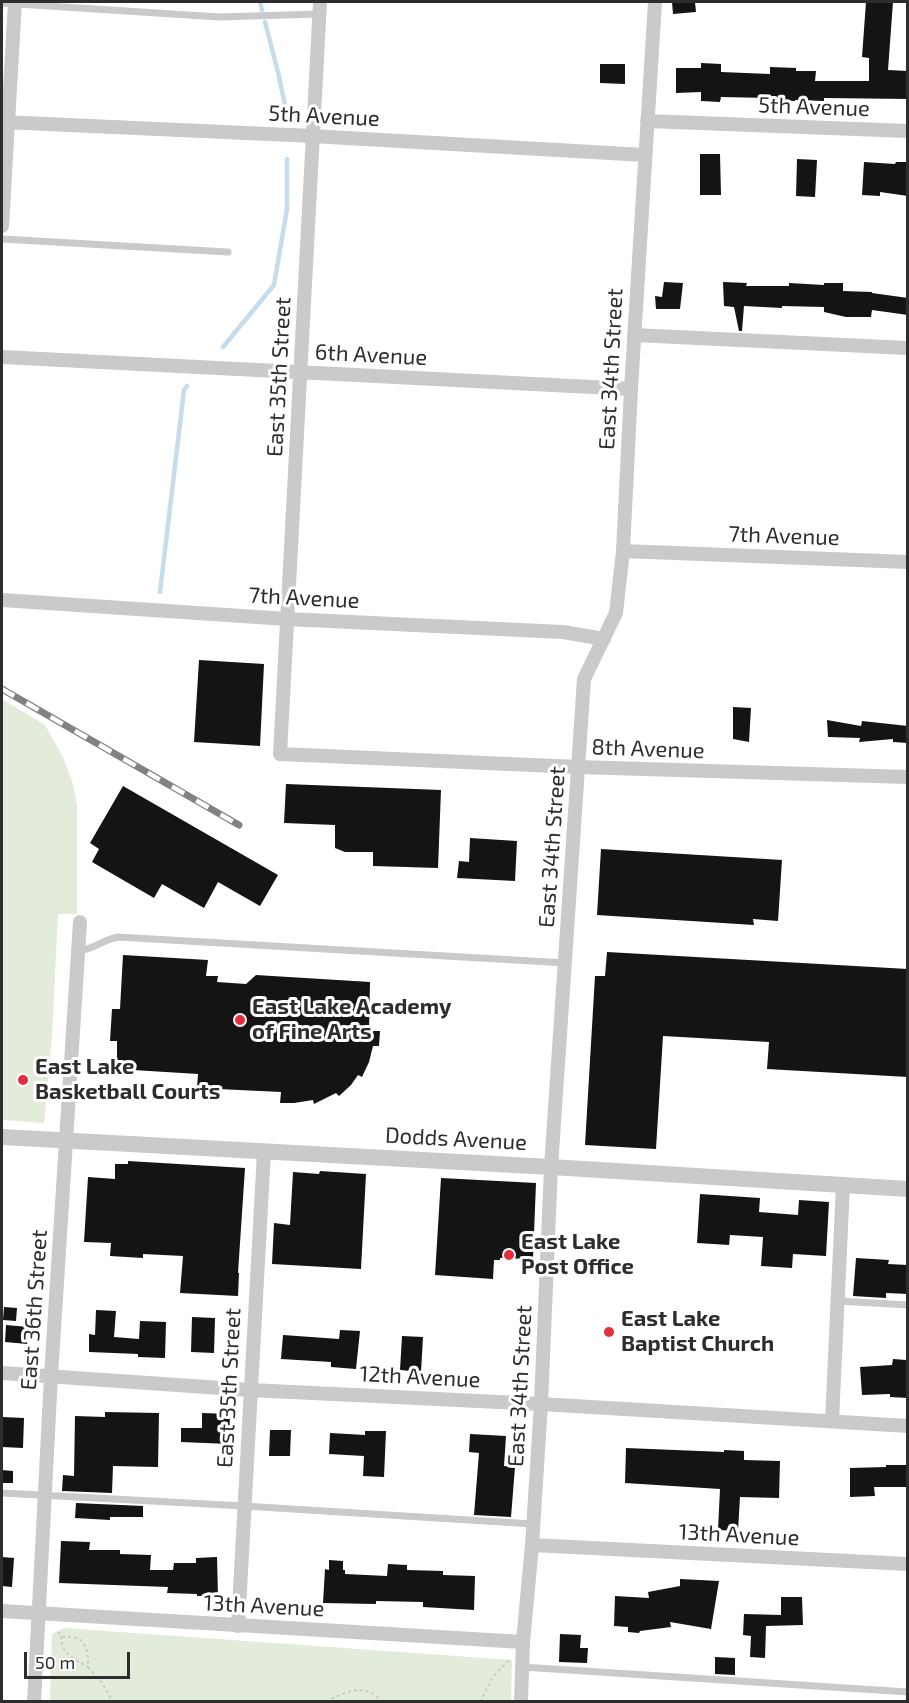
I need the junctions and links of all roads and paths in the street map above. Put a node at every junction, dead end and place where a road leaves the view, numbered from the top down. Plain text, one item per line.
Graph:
1 (655, 2) edge
2 (10, 3) edge
3 (320, 8) edge
4 (647, 121) junction
5 (4, 123) edge
6 (908, 131) edge
7 (312, 136) junction
8 (645, 155) junction
9 (2, 226) edge
10 (2, 239) edge
11 (228, 252) dead end
12 (634, 335) junction
13 (908, 348) edge
14 (2, 357) edge
15 (300, 372) junction
16 (631, 389) junction
17 (623, 551) junction
18 (908, 562) edge
19 (2, 600) edge
20 (287, 619) junction
21 (604, 639) junction
22 (280, 754) joint
23 (578, 767) junction
24 (908, 777) edge
25 (80, 922) dead end
26 (78, 951) junction
27 (566, 963) junction
28 (2, 1137) edge
29 (66, 1140) junction
30 (264, 1152) junction
31 (552, 1167) junction
32 (843, 1185) junction
33 (908, 1189) edge
34 (838, 1301) junction
35 (908, 1305) edge
36 (2, 1373) edge
37 (51, 1376) junction
38 (250, 1390) junction
39 (541, 1404) junction
40 (832, 1421) junction
41 (908, 1426) edge
42 (2, 1493) edge
43 (44, 1496) junction
44 (244, 1506) junction
45 (533, 1524) junction
46 (532, 1545) junction
47 (908, 1564) edge
48 (2, 1611) edge
49 (38, 1613) junction
50 (238, 1626) junction
51 (58, 1632) dead end
52 (61, 1636) junction
53 (524, 1642) junction
54 (509, 1659) dead end
55 (88, 1667) junction
56 (522, 1667) junction
57 (908, 1692) edge
58 (34, 1701) edge
59 (113, 1701) edge
60 (327, 1701) edge
61 (382, 1701) edge
62 (480, 1701) edge
63 (521, 1701) edge

1 - 4 street, East 34th Street
2 - 3 lane
2 - 5 street
3 - 7 street, East 35th Street
4 - 6 street, 5th Avenue
4 - 8 street, East 34th Street
5 - 7 street, 5th Avenue
5 - 9 street
7 - 8 street, 5th Avenue
7 - 15 street, East 35th Street
8 - 12 street, East 34th Street
10 - 11 lane
12 - 13 street
12 - 16 street, East 34th Street
14 - 15 street, 6th Avenue
15 - 16 street, 6th Avenue
15 - 20 street, East 35th Street
16 - 17 street, East 34th Street
17 - 18 street, 7th Avenue
17 - 21 street, East 34th Street
19 - 20 street, 7th Avenue
20 - 21 street, 7th Avenue
20 - 22 street, East 35th Street
21 - 23 street, East 34th Street
22 - 23 street, 8th Avenue
23 - 24 street, 8th Avenue
23 - 27 street, East 34th Street
25 - 26 street, East 36th Street
26 - 27 lane
26 - 29 street, East 36th Street
27 - 31 street, East 34th Street
28 - 29 street, Dodds Avenue
29 - 30 street, Dodds Avenue
29 - 37 street, East 36th Street
30 - 31 street, Dodds Avenue
30 - 38 street, East 35th Street
31 - 32 street, Dodds Avenue
31 - 39 street, East 34th Street
32 - 33 street, Dodds Avenue
32 - 34 street
34 - 35 lane
34 - 40 street
36 - 37 street, 12th Avenue
37 - 38 street, 12th Avenue
37 - 43 street, East 36th Street
38 - 39 street, 12th Avenue
38 - 44 street, East 35th Street
39 - 40 street, 12th Avenue
39 - 45 street, East 34th Street
40 - 41 street, 12th Avenue
42 - 43 lane
43 - 44 lane
43 - 49 street, East 36th Street
44 - 45 lane
44 - 50 street, East 35th Street
45 - 46 street, East 34th Street
46 - 47 street, 13th Avenue
46 - 53 street, East 34th Street
48 - 49 street, 13th Avenue
49 - 50 street, 13th Avenue
49 - 58 street, East 36th Street
50 - 53 street, 13th Avenue
51 - 52 path
52 - 55 path
52 - 55 path
53 - 56 street, East 34th Street
54 - 62 path
55 - 59 path
56 - 57 lane
56 - 63 street, East 34th Street
60 - 61 path

